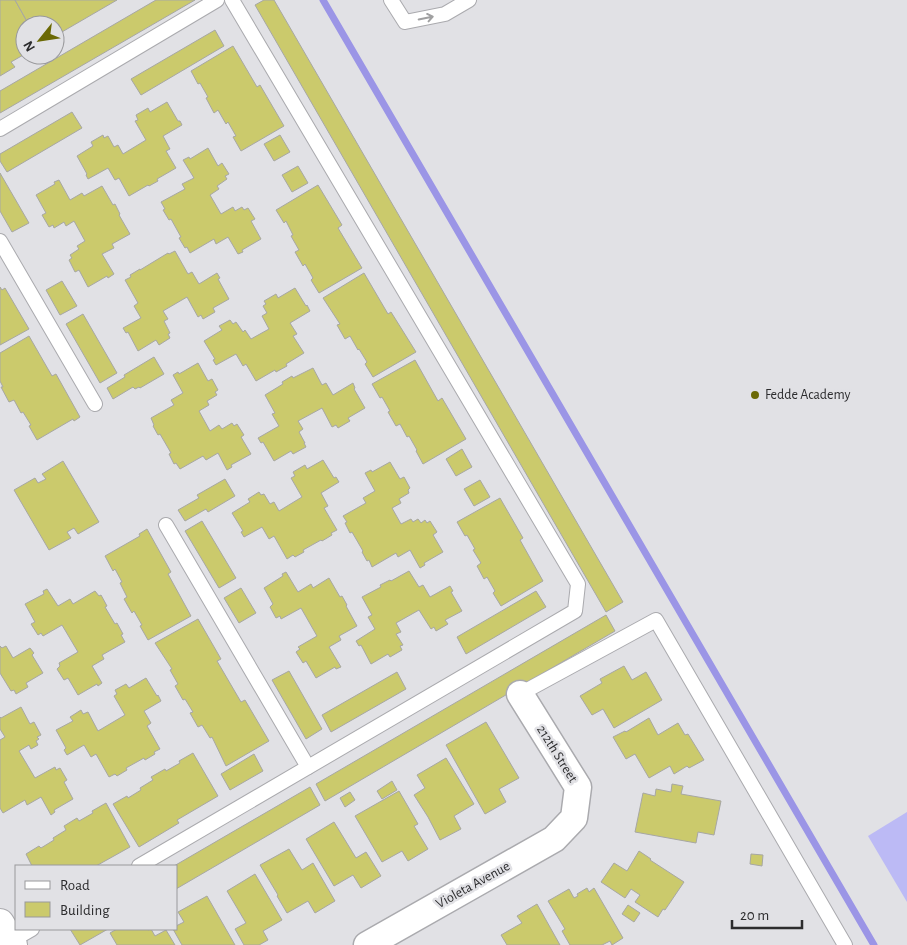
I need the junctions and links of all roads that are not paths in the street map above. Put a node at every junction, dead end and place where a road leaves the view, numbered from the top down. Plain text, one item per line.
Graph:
1 (217, 0) edge
2 (232, 0) edge
3 (391, 0) edge
4 (469, 0) edge
5 (0, 129) edge
6 (0, 241) edge
7 (95, 404) dead end
8 (166, 525) dead end
9 (520, 694) joint
10 (308, 767) junction
11 (574, 818) joint
12 (141, 865) edge
13 (367, 945) edge
14 (845, 945) edge

1 - 5 lane
2 - 10 lane
3 -> 4 lane
6 - 7 lane
8 - 10 lane
9 - 11 street, 212th Street
9 - 14 lane
10 - 12 lane
11 - 13 street, Violeta Avenue

